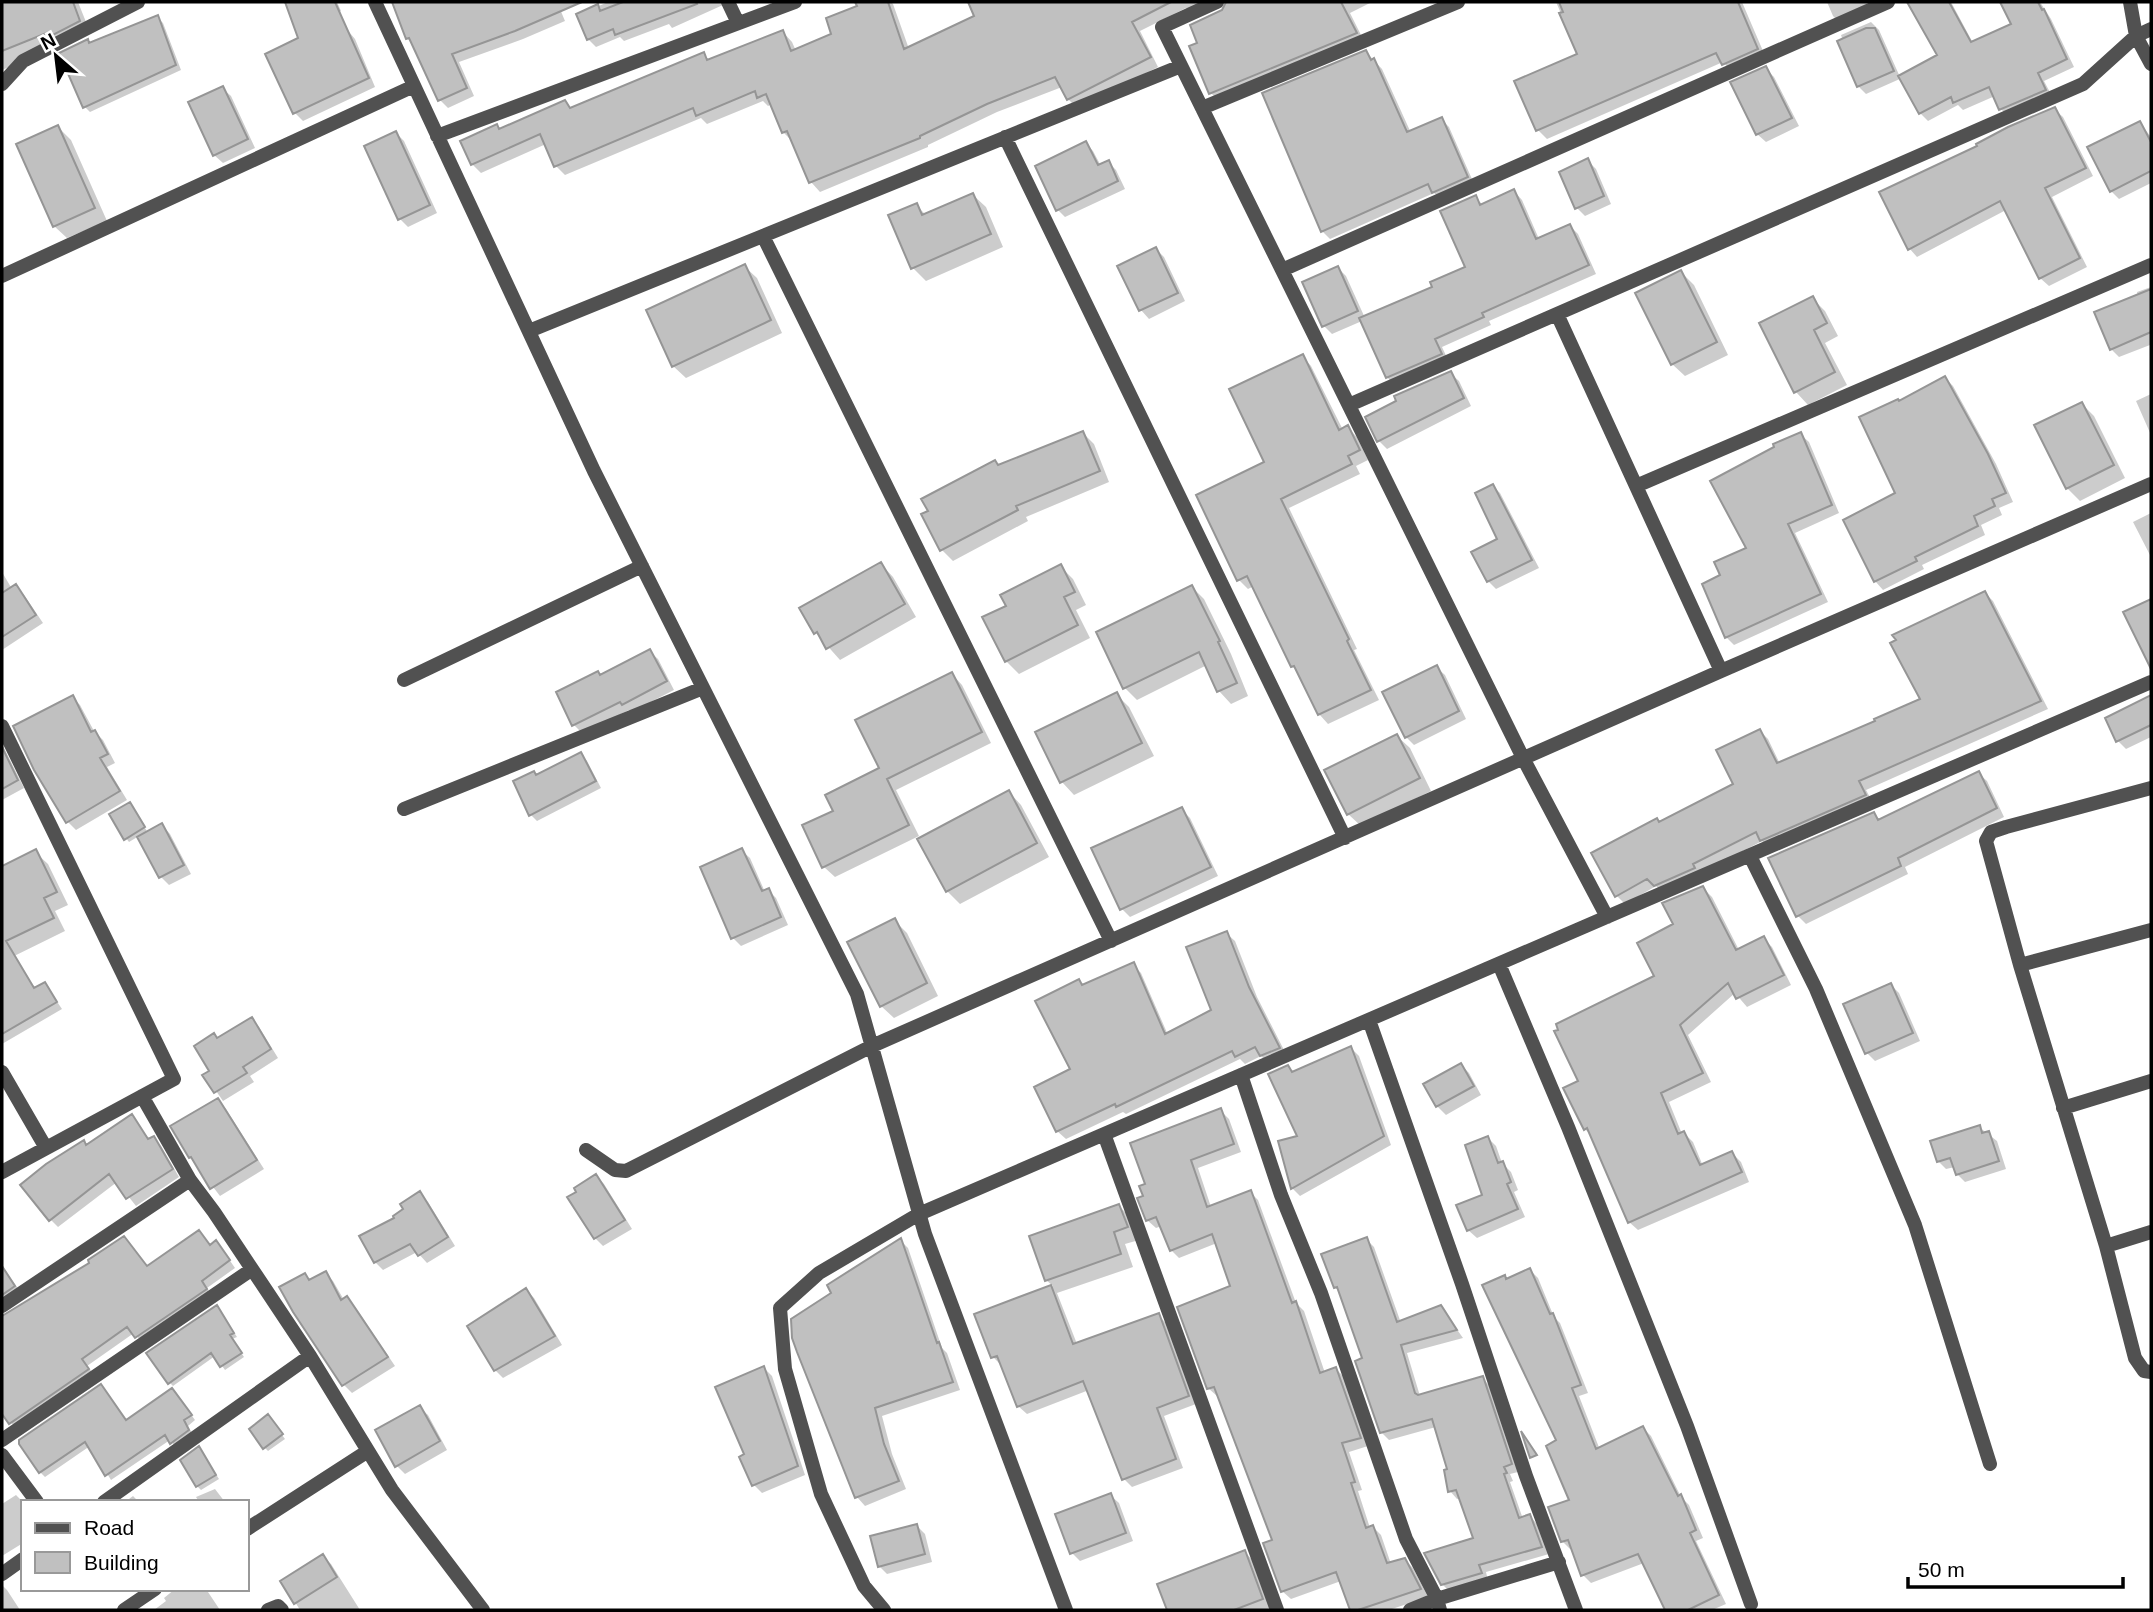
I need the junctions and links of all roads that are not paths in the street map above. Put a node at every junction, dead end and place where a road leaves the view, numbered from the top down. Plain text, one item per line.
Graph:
1 (138, 2) edge
2 (375, 2) edge
3 (729, 2) edge
4 (795, 2) edge
5 (1217, 2) edge
6 (1458, 2) edge
7 (1888, 2) edge
8 (2130, 2) edge
9 (738, 23) junction
10 (2151, 29) edge
11 (2136, 36) junction
12 (2151, 64) edge
13 (1181, 66) junction
14 (2, 84) edge
15 (414, 86) junction
16 (1202, 108) junction
17 (437, 136) junction
18 (1005, 137) junction
19 (763, 236) junction
20 (2151, 265) edge
21 (1282, 270) junction
22 (2, 276) edge
23 (1557, 314) junction
24 (529, 331) junction
25 (1349, 405) junction
26 (2151, 484) edge
27 (1636, 486) junction
28 (642, 566) junction
29 (1721, 671) junction
30 (404, 680) dead end
31 (2151, 682) edge
32 (703, 688) junction
33 (2, 726) edge
34 (1523, 758) junction
35 (2151, 788) edge
36 (404, 809) dead end
37 (1345, 838) junction
38 (1750, 856) junction
39 (1607, 917) junction
40 (2151, 930) edge
41 (1111, 941) junction
42 (1499, 964) junction
43 (2020, 965) junction
44 (1369, 1020) junction
45 (872, 1046) junction
46 (2, 1072) edge
47 (1241, 1075) junction
48 (2151, 1081) edge
49 (142, 1096) junction
50 (2063, 1108) junction
51 (1104, 1134) junction
52 (46, 1148) junction
53 (586, 1150) dead end
54 (2, 1172) edge
55 (190, 1180) junction
56 (919, 1214) junction
57 (2151, 1232) edge
58 (2106, 1246) junction
59 (251, 1270) junction
60 (2, 1306) edge
61 (310, 1356) junction
62 (2151, 1372) edge
63 (2, 1440) edge
64 (368, 1451) junction
65 (2, 1455) edge
66 (1990, 1464) dead end
67 (36, 1500) edge
68 (107, 1500) edge
69 (248, 1528) edge
70 (21, 1560) edge
71 (1559, 1562) junction
72 (2, 1574) edge
73 (152, 1591) edge
74 (1438, 1604) edge
75 (1751, 1604) dead end
76 (124, 1610) edge
77 (268, 1610) edge
78 (282, 1610) edge
79 (484, 1610) edge
80 (884, 1610) edge
81 (1066, 1610) edge
82 (1277, 1610) edge
83 (1410, 1610) edge
84 (1576, 1610) edge

1 - 14 street
2 - 15 street
3 - 9 street
4 - 9 street
5 - 13 street
6 - 16 street
7 - 21 street
8 - 11 street
9 - 17 street
10 - 11 street
11 - 12 street
11 - 23 street
13 - 16 street
13 - 18 street
15 - 17 street
15 - 22 street
16 - 21 street
17 - 24 street
18 - 19 street
18 - 37 street
19 - 24 street
19 - 41 street
20 - 27 street
21 - 25 street
23 - 25 street
23 - 27 street
24 - 28 street
25 - 34 street
26 - 29 street
27 - 29 street
28 - 30 street
28 - 32 street
29 - 34 street
31 - 38 street
32 - 36 street
32 - 45 street
33 - 49 street
34 - 37 street
34 - 39 street
35 - 43 street
37 - 41 street
38 - 39 street
38 - 66 street
39 - 42 street
40 - 43 street
41 - 45 street
42 - 44 street
42 - 75 street
43 - 50 street
44 - 47 street
44 - 71 street
45 - 53 street
45 - 56 street
46 - 52 street
47 - 51 street
47 - 74 street
48 - 50 street
49 - 52 street
49 - 55 street
50 - 58 street
51 - 56 street
51 - 82 street
52 - 54 street
55 - 59 street
55 - 60 street
56 - 80 street
56 - 81 street
57 - 58 street
58 - 62 street
59 - 61 street
59 - 63 street
61 - 64 street
61 - 68 street
64 - 69 street
64 - 79 street
65 - 67 street
70 - 72 street
71 - 74 street
71 - 84 street
73 - 76 street
74 - 83 street
77 - 78 street

